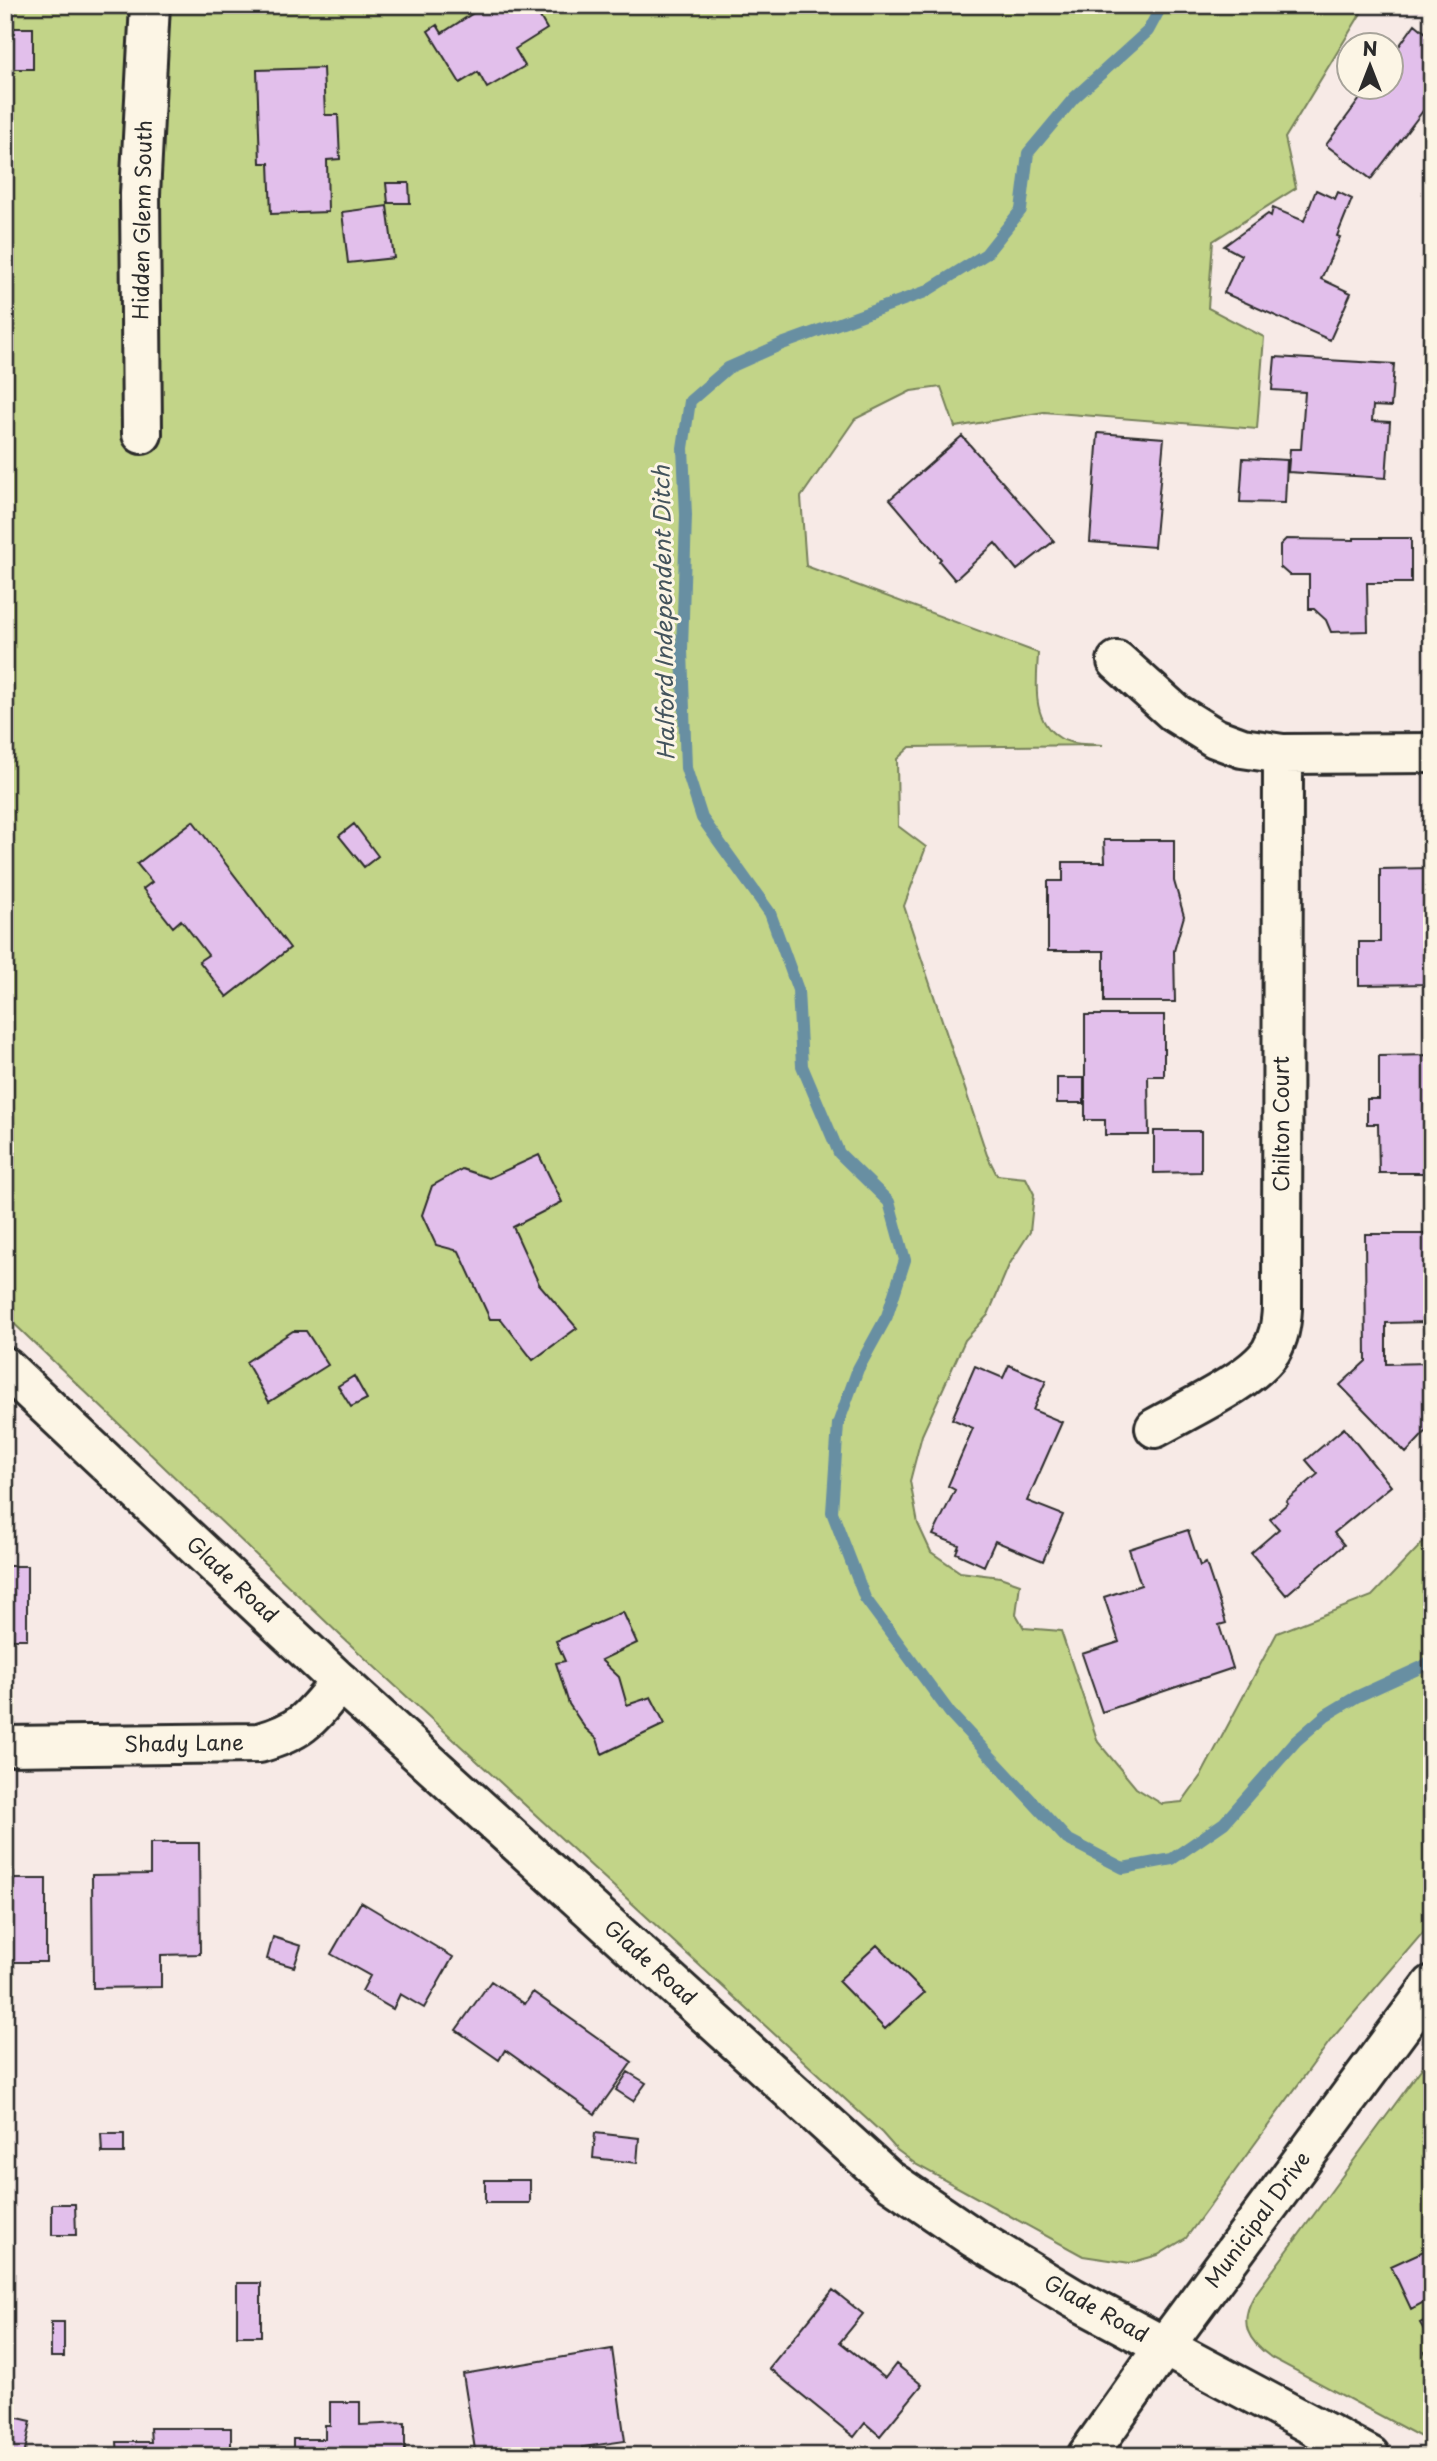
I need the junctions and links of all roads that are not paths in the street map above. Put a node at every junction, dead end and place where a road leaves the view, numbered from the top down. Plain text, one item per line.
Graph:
1 (150, 5) edge
2 (142, 434) dead end
3 (1117, 662) dead end
4 (1432, 753) edge
5 (1283, 754) junction
6 (5, 1367) edge
7 (1154, 1428) dead end
8 (340, 1682) junction
9 (5, 1746) edge
10 (1432, 1985) edge
11 (1164, 2347) junction
12 (1087, 2456) edge
13 (1370, 2456) edge

1 - 2 street, Hidden Glenn South
3 - 5 street
4 - 5 street
5 - 7 street, Chilton Court
6 - 8 street, Glade Road
8 - 9 street, Shady Lane
8 - 11 street, Glade Road
10 - 11 street, Municipal Drive
11 - 12 street, Municipal Drive
11 - 13 street, Glade Road

